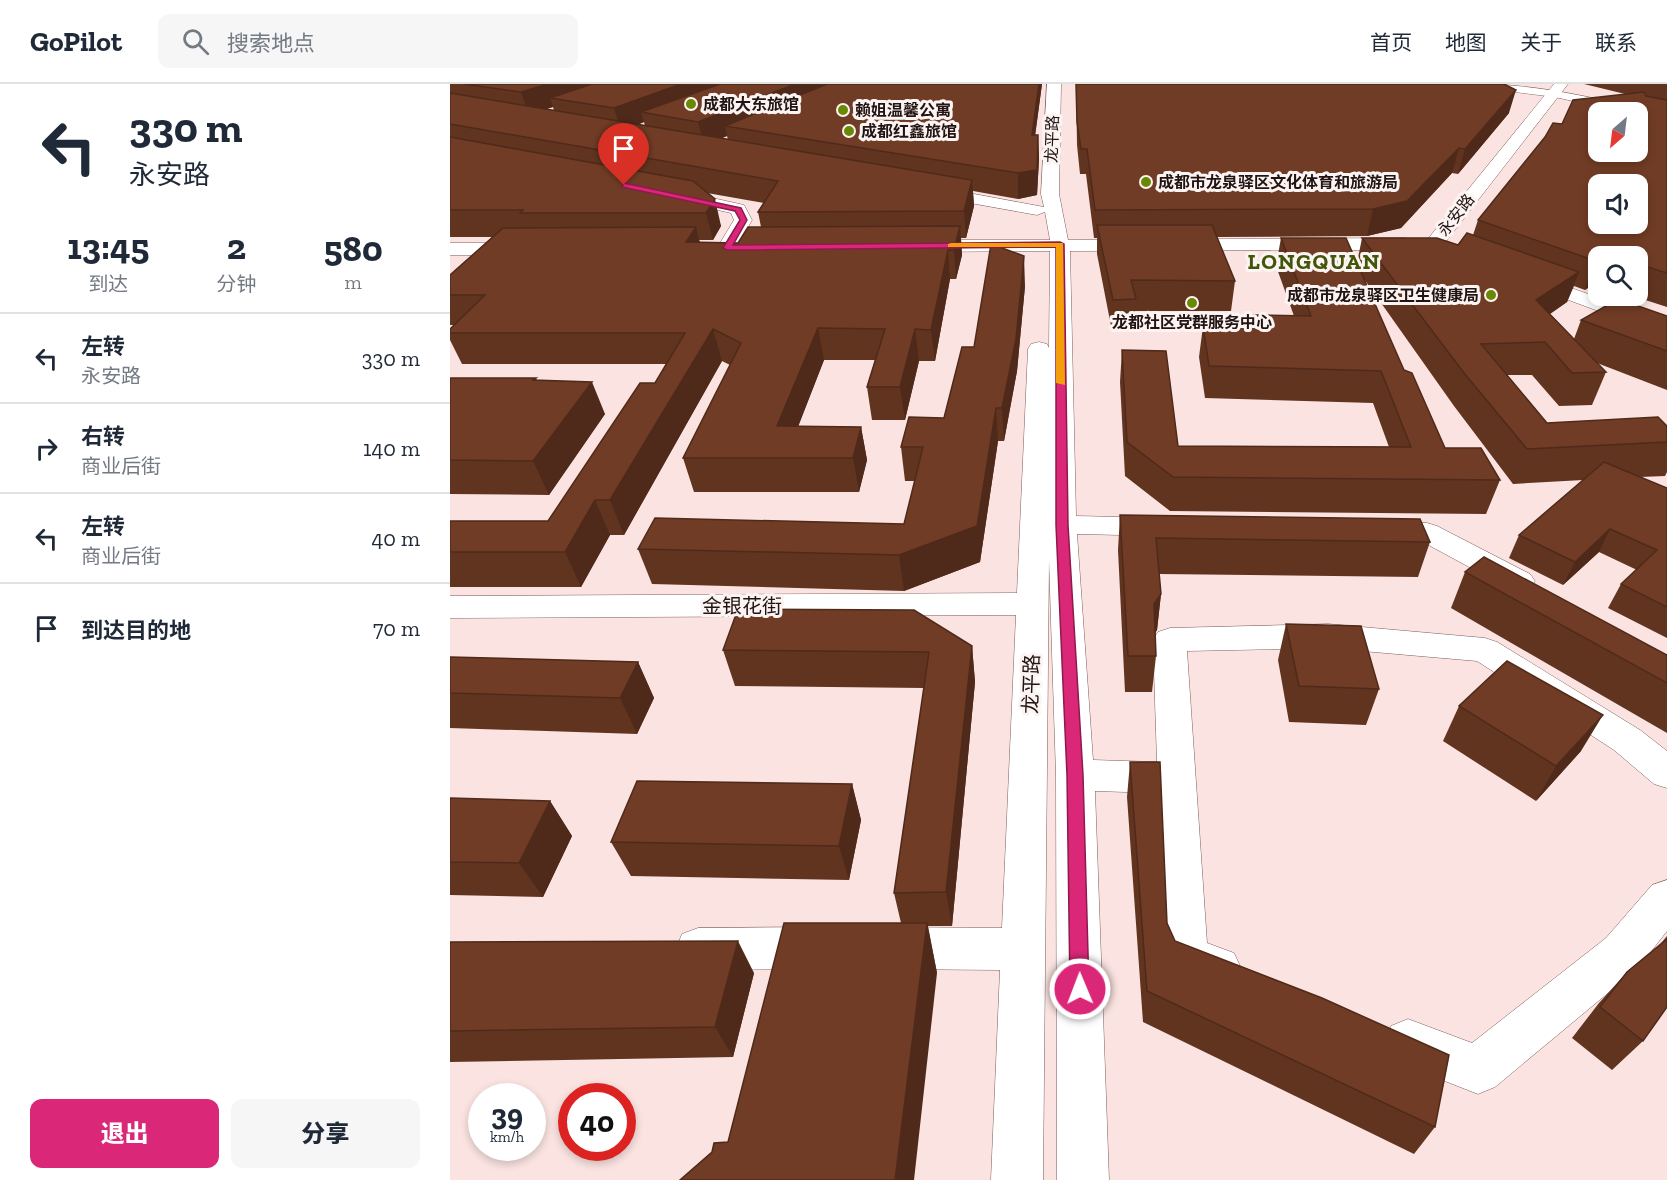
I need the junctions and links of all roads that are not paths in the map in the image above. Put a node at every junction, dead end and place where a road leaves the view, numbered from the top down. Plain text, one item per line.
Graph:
1 (1054, 84) edge
2 (1483, 84) edge
3 (1468, 86) edge
4 (1555, 92) edge
5 (1588, 105) edge
6 (1667, 119) edge
7 (1648, 122) edge
8 (1667, 127) edge
9 (665, 183) edge
10 (914, 188) edge
11 (1043, 202) junction
12 (1434, 244) junction
13 (450, 249) edge
14 (1051, 249) junction
15 (897, 250) edge
16 (706, 252) edge
17 (1456, 252) edge
18 (541, 253) edge
19 (450, 258) edge
20 (483, 258) junction
21 (1511, 272) edge
22 (1667, 329) edge
23 (1062, 525) junction
24 (1192, 528) edge
25 (1357, 531) edge
26 (1542, 594) edge
27 (1034, 604) junction
28 (450, 608) edge
29 (1667, 773) edge
30 (1075, 775) junction
31 (1178, 778) junction
32 (1667, 899) edge
33 (785, 948) junction
34 (654, 949) edge
35 (1023, 949) junction
36 (1251, 981) edge
37 (775, 993) edge
38 (1370, 1028) edge
39 (1017, 1180) edge
40 (1083, 1180) edge

1 - 11 main road, 龙平路
2 - 4 main road
3 - 4 main road
4 - 5 main road
4 - 6 main road
4 - 12 main road, 永安路
7 - 8 main road
9 - 16 main road
10 - 11 main road
11 - 14 main road, 龙平路
12 - 14 main road
12 - 17 main road
13 - 20 main road
14 - 15 main road
14 - 23 main road, 龙平路
14 - 27 main road, 龙平路
18 - 20 main road
19 - 20 main road
21 - 22 main road
23 - 24 main road
23 - 30 main road, 龙平路
25 - 26 main road
27 - 28 main road, 金银花街
27 - 35 main road, 龙平路
29 - 31 main road
30 - 31 main road
30 - 40 main road, 龙平路
31 - 36 main road
32 - 38 main road
33 - 34 main road
33 - 35 main road
33 - 37 main road
35 - 39 main road, 龙平路

